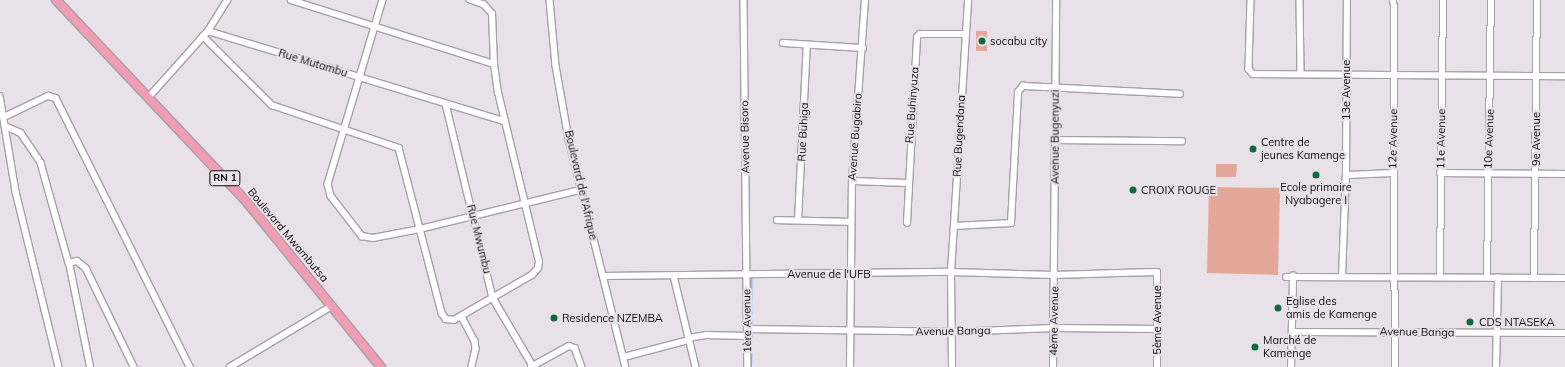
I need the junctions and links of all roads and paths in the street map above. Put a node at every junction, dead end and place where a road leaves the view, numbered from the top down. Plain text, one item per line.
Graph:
1 (56, 0) edge
2 (227, 0) edge
3 (291, 0) edge
4 (383, 0) edge
5 (470, 0) edge
6 (550, 0) edge
7 (744, 0) edge
8 (865, 0) edge
9 (968, 0) edge
10 (1056, 0) edge
11 (1251, 0) edge
12 (1300, 0) edge
13 (1347, 0) edge
14 (1394, 0) edge
15 (1443, 0) edge
16 (1491, 0) edge
17 (1537, 0) edge
18 (376, 25) junction
19 (206, 33) junction
20 (965, 34) junction
21 (783, 43) dead end
22 (807, 45) junction
23 (863, 48) junction
24 (494, 64) junction
25 (1346, 73) junction
26 (1394, 73) junction
27 (1300, 74) junction
28 (1442, 74) junction
29 (1491, 76) junction
30 (1536, 76) junction
31 (1565, 76) edge
32 (360, 77) junction
33 (1055, 88) junction
34 (1180, 94) dead end
35 (0, 96) edge
36 (148, 98) junction
37 (446, 104) junction
38 (4, 118) junction
39 (505, 121) junction
40 (5, 126) junction
41 (345, 129) junction
42 (1056, 140) junction
43 (1182, 141) dead end
44 (1393, 173) junction
45 (1440, 173) junction
46 (1488, 174) junction
47 (1565, 174) edge
48 (1346, 175) junction
49 (1536, 175) junction
50 (852, 181) junction
51 (907, 183) junction
52 (580, 190) junction
53 (524, 204) junction
54 (473, 216) junction
55 (777, 220) dead end
56 (798, 220) junction
57 (851, 222) junction
58 (907, 223) dead end
59 (954, 226) junction
60 (420, 228) junction
61 (69, 263) junction
62 (951, 272) junction
63 (1157, 272) joint
64 (747, 274) junction
65 (849, 274) junction
66 (1054, 275) junction
67 (603, 276) junction
68 (674, 276) junction
69 (1286, 276) dead end
70 (1293, 276) junction
71 (1342, 277) junction
72 (1394, 277) junction
73 (1440, 277) junction
74 (1487, 278) junction
75 (1498, 278) junction
76 (1534, 278) junction
77 (1565, 278) edge
78 (493, 298) junction
79 (332, 306) junction
80 (462, 317) junction
81 (1054, 328) junction
82 (748, 329) junction
83 (1158, 329) junction
84 (850, 330) junction
85 (951, 332) junction
86 (1293, 332) junction
87 (1395, 332) junction
88 (1496, 333) junction
89 (1565, 333) edge
90 (748, 336) junction
91 (689, 339) junction
92 (624, 357) junction
93 (59, 367) edge
94 (90, 367) edge
95 (134, 367) edge
96 (190, 367) edge
97 (230, 367) edge
98 (381, 367) edge
99 (472, 367) edge
100 (532, 367) edge
101 (582, 367) edge
102 (626, 367) edge
103 (696, 367) edge
104 (748, 367) edge
105 (850, 367) edge
106 (952, 367) edge
107 (1053, 367) edge
108 (1157, 367) edge
109 (1292, 367) edge
110 (1395, 367) edge
111 (1496, 367) edge

1 - 36 highway, Boulevard Mwambutsa / RN 1
2 - 19 street
3 - 18 street
4 - 18 street
5 - 24 street
6 - 52 street, Boulevard de l'Afrique
7 - 64 street, Avenue Bisoro
8 - 23 street, Avenue Bugabiro
9 - 20 street, Rue Bugendana
10 - 33 street, Avenue Bugenyuzi
11 - 27 street
12 - 27 street
13 - 25 street, 13e Avenue
14 - 26 street, 12e Avenue
15 - 28 street, 11e Avenue
16 - 29 street, 10e Avenue
17 - 30 street, 9e Avenue
18 - 24 street
18 - 32 street
19 - 32 street, Rue Mutambu
19 - 36 street
19 - 41 street
20 - 51 street, Rue Buhinyuza
20 - 59 street, Rue Bugendana
21 - 22 street
22 - 23 street
22 - 56 street, Rue Buhiga
23 - 50 street, Avenue Bugabiro
24 - 39 street
25 - 26 street
25 - 27 street
25 - 48 street, 13e Avenue
26 - 28 street
26 - 44 street, 12e Avenue
28 - 29 street
28 - 45 street, 11e Avenue
29 - 30 street
29 - 46 street, 10e Avenue
30 - 31 street
30 - 49 street, 9e Avenue
32 - 37 street, Rue Mutambu
32 - 41 street
33 - 34 street
33 - 42 street, Avenue Bugenyuzi
33 - 59 street
35 - 38 street
36 - 79 highway, Boulevard Mwambutsa / RN 1
37 - 39 street, Rue Mutambu
37 - 54 street, Rue Mwumbu
38 - 40 street
38 - 96 street
39 - 53 street
40 - 61 street
40 - 93 street
41 - 60 street
41 - 60 street
42 - 43 street
42 - 66 street, Avenue Bugenyuzi
44 - 48 street
44 - 72 street, 12e Avenue
45 - 46 street
45 - 73 street, 11e Avenue
46 - 49 street
46 - 74 street, 10e Avenue
47 - 49 street
48 - 71 street, 13e Avenue
49 - 76 street, 9e Avenue
50 - 51 street
50 - 57 street, Avenue Bugabiro
51 - 58 street, Rue Buhinyuza
52 - 53 street
52 - 67 street, Boulevard de l'Afrique
53 - 54 street
53 - 78 street
54 - 60 street
54 - 78 street, Rue Mwumbu
55 - 56 street
56 - 57 street
57 - 65 street, Avenue Bugabiro
59 - 62 street, Rue Bugendana
60 - 80 street
61 - 94 street
61 - 95 street
62 - 65 street, Avenue de l'UFB
62 - 66 street, Avenue de l'UFB
62 - 85 street, Rue Bugendana
63 - 66 street, Avenue de l'UFB
63 - 83 street, 5ème Avenue
64 - 65 street, Avenue de l'UFB
64 - 68 street, Avenue de l'UFB
64 - 82 street, 1ère Avenue
65 - 84 street, Avenue Bugabiro
66 - 81 street, 4ème Avenue
67 - 68 street, Avenue de l'UFB
67 - 92 street, Boulevard de l'Afrique
68 - 91 street
69 - 70 street
70 - 71 street
70 - 86 street
71 - 72 street
72 - 73 street
72 - 87 street, 12e Avenue
73 - 74 street
74 - 75 street
75 - 76 street
75 - 88 street
76 - 77 street
78 - 80 street
78 - 100 street, Rue Mwumbu
79 - 97 street
79 - 98 highway, Boulevard Mwambutsa / RN 1
80 - 99 street
81 - 83 street, Avenue Banga
81 - 85 street, Avenue Banga
81 - 107 street, 4ème Avenue
82 - 84 street, Avenue Banga
82 - 90 street, 1ère Avenue
83 - 108 street, 5ème Avenue
84 - 85 street, Avenue Banga
84 - 105 street, Avenue Bugabiro
85 - 106 street, Rue Bugendana
86 - 87 street, Avenue Banga
86 - 109 street
87 - 88 street, Avenue Banga
87 - 110 street, 12e Avenue
88 - 89 street, Avenue Banga
88 - 111 street
90 - 91 street
90 - 104 street, 1ère Avenue
91 - 92 street
91 - 103 street
92 - 102 street, Boulevard de l'Afrique
100 - 101 street

